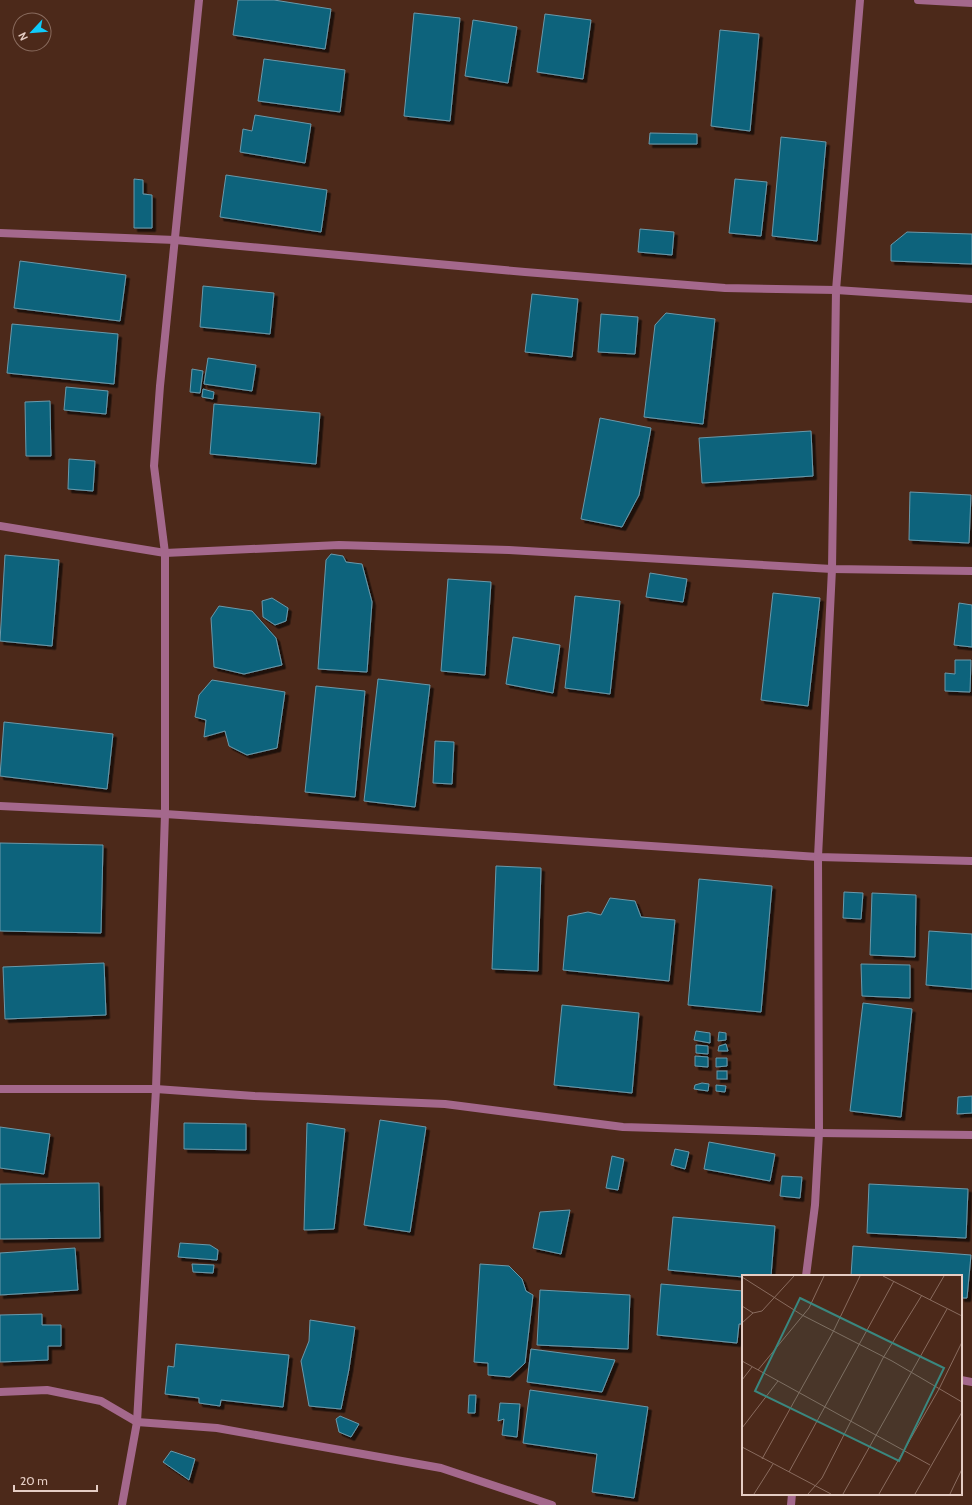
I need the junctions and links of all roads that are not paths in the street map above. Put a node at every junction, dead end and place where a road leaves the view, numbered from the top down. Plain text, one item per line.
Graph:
1 (199, 0) edge
2 (860, 0) edge
3 (918, 0) edge
4 (972, 3) edge
5 (0, 234) edge
6 (175, 240) junction
7 (836, 290) junction
8 (972, 299) edge
9 (0, 526) edge
10 (165, 553) junction
11 (832, 569) junction
12 (972, 571) edge
13 (0, 806) edge
14 (165, 814) junction
15 (818, 857) junction
16 (972, 861) edge
17 (0, 1089) edge
18 (156, 1089) junction
19 (819, 1133) junction
20 (972, 1135) edge
21 (806, 1275) edge
22 (962, 1380) edge
23 (972, 1382) edge
24 (0, 1392) edge
25 (137, 1422) junction
26 (792, 1495) edge
27 (122, 1505) edge
28 (552, 1505) edge
29 (791, 1505) edge

1 - 6 street
2 - 7 street
3 - 4 street
5 - 6 street
6 - 7 street
6 - 10 street
7 - 8 street
7 - 11 street
9 - 10 street
10 - 11 street
10 - 14 street
11 - 12 street
11 - 15 street
13 - 14 street
14 - 15 street
14 - 18 street
15 - 16 street
15 - 19 street
17 - 18 street
18 - 19 street
18 - 25 street
19 - 20 street
19 - 21 street
22 - 23 street
24 - 25 street
25 - 27 street
25 - 28 street
26 - 29 street

